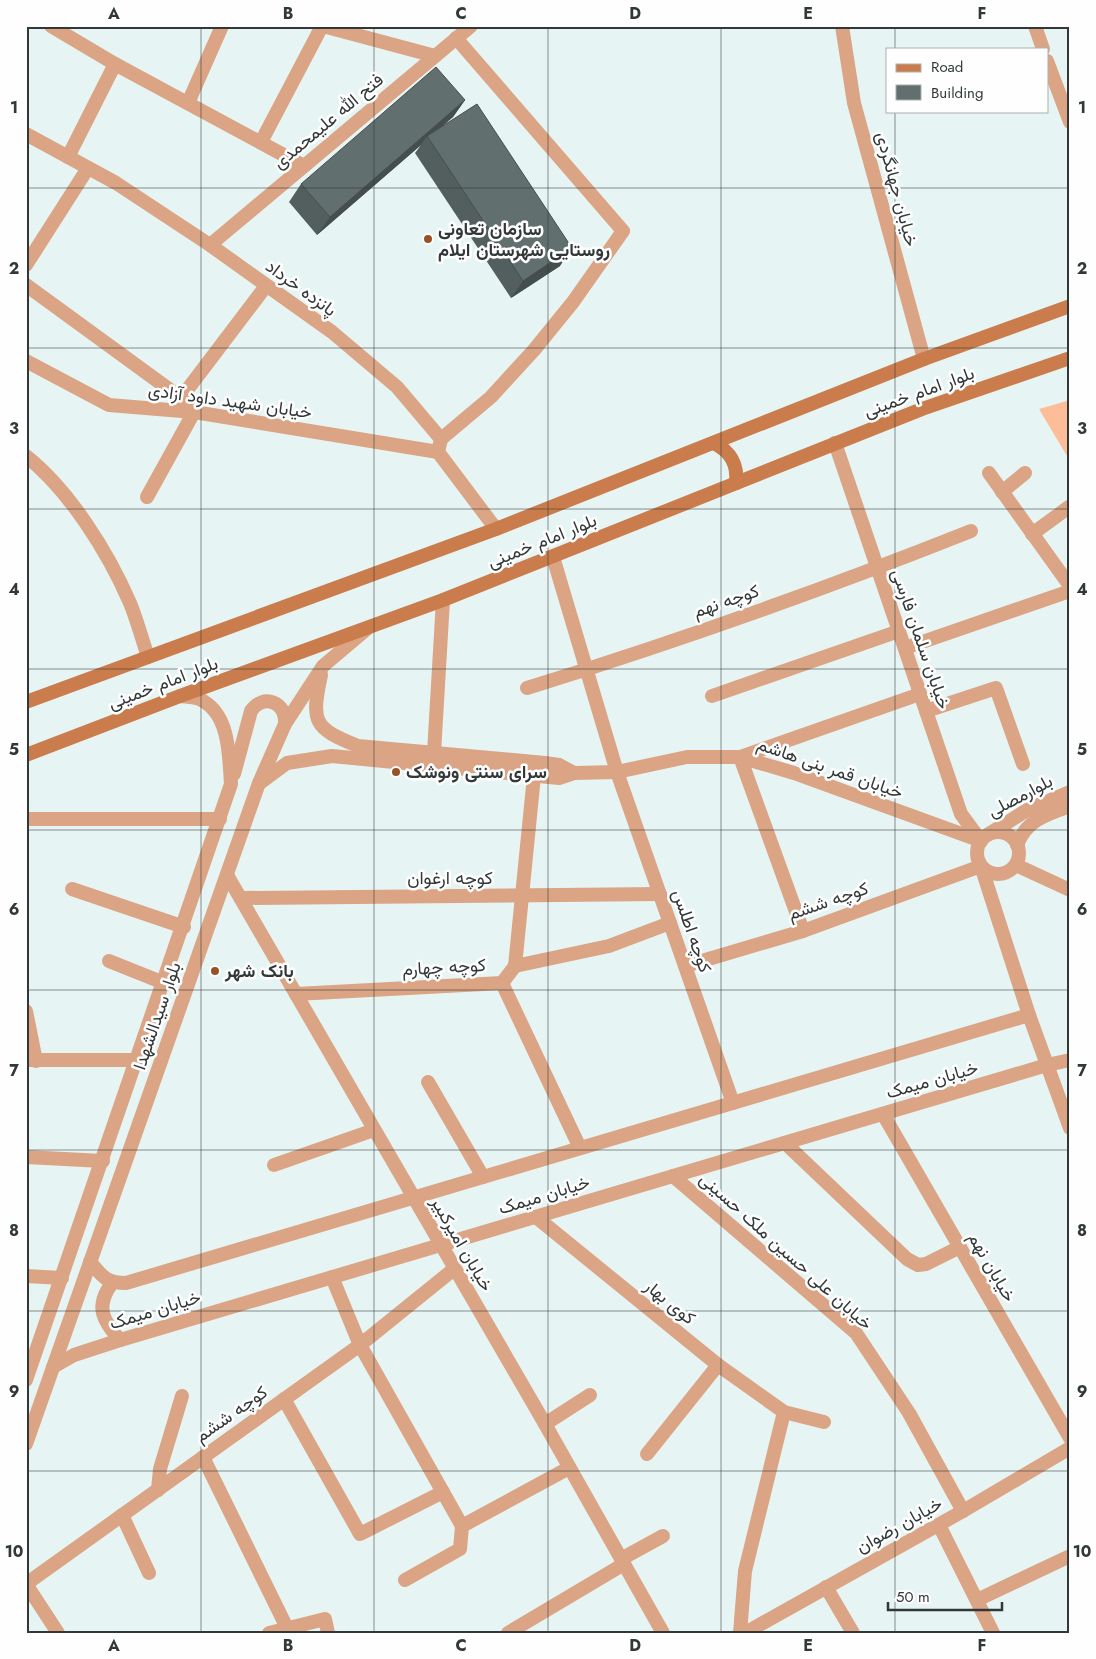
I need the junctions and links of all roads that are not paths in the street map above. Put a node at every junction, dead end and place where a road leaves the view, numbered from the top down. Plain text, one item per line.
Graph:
1 (51, 26) edge
2 (222, 26) edge
3 (322, 26) edge
4 (471, 26) edge
5 (842, 26) edge
6 (1034, 26) edge
7 (456, 38) junction
8 (1043, 48) edge
9 (435, 56) junction
10 (114, 64) junction
11 (1048, 64) edge
12 (188, 104) junction
13 (1070, 122) edge
14 (26, 134) edge
15 (261, 142) junction
16 (68, 157) junction
17 (304, 166) junction
18 (88, 168) junction
19 (210, 245) junction
20 (26, 265) edge
21 (26, 285) edge
22 (266, 286) junction
23 (1070, 306) edge
24 (1070, 358) edge
25 (924, 359) junction
26 (26, 361) edge
27 (180, 398) junction
28 (194, 412) junction
29 (714, 442) junction
30 (835, 443) junction
31 (439, 446) junction
32 (26, 456) edge
33 (1025, 473) dead end
34 (989, 474) dead end
35 (736, 483) junction
36 (1002, 492) junction
37 (147, 497) dead end
38 (1068, 507) dead end
39 (496, 529) junction
40 (971, 531) dead end
41 (1032, 534) junction
42 (553, 557) junction
43 (877, 568) junction
44 (1070, 586) edge
45 (1070, 591) edge
46 (443, 600) junction
47 (369, 628) junction
48 (899, 631) junction
49 (905, 648) junction
50 (148, 657) junction
51 (323, 666) junction
52 (587, 670) junction
53 (527, 688) dead end
54 (920, 694) junction
55 (180, 696) junction
56 (712, 696) dead end
57 (26, 702) edge
58 (926, 711) junction
59 (286, 724) junction
60 (434, 753) junction
61 (26, 755) edge
62 (740, 757) junction
63 (1023, 764) dead end
64 (616, 772) junction
65 (574, 773) junction
66 (534, 776) junction
67 (259, 783) junction
68 (231, 784) junction
69 (1070, 792) edge
70 (1070, 806) edge
71 (26, 819) edge
72 (220, 819) junction
73 (985, 838) junction
74 (1017, 845) junction
75 (1016, 864) junction
76 (982, 866) junction
77 (227, 874) junction
78 (72, 889) dead end
79 (1070, 890) edge
80 (660, 894) junction
81 (520, 897) junction
82 (241, 898) junction
83 (670, 923) junction
84 (184, 927) junction
85 (803, 930) junction
86 (109, 961) dead end
87 (515, 966) junction
88 (685, 966) junction
89 (164, 983) junction
90 (502, 983) junction
91 (296, 994) junction
92 (26, 1011) edge
93 (1029, 1014) junction
94 (138, 1060) junction
95 (1070, 1060) edge
96 (31, 1061) edge
97 (1047, 1065) junction
98 (428, 1082) dead end
99 (733, 1103) junction
100 (883, 1114) junction
101 (1070, 1128) edge
102 (374, 1130) junction
103 (785, 1143) junction
104 (580, 1148) junction
105 (26, 1158) edge
106 (103, 1161) junction
107 (274, 1165) dead end
108 (673, 1176) junction
109 (483, 1177) junction
110 (413, 1198) junction
111 (536, 1217) junction
112 (440, 1245) junction
113 (960, 1247) junction
114 (90, 1262) junction
115 (454, 1269) junction
116 (26, 1276) edge
117 (332, 1277) junction
118 (62, 1278) junction
119 (112, 1283) junction
120 (53, 1305) junction
121 (74, 1309) junction
122 (120, 1340) junction
123 (360, 1345) junction
124 (718, 1365) junction
125 (53, 1367) junction
126 (26, 1380) edge
127 (590, 1394) dead end
128 (182, 1396) dead end
129 (284, 1399) junction
130 (784, 1412) junction
131 (824, 1422) dead end
132 (545, 1424) junction
133 (1070, 1438) edge
134 (26, 1444) edge
135 (1070, 1448) edge
136 (647, 1454) dead end
137 (203, 1457) junction
138 (569, 1468) junction
139 (158, 1490) junction
140 (443, 1492) junction
141 (963, 1511) junction
142 (122, 1515) junction
143 (939, 1525) junction
144 (462, 1529) junction
145 (663, 1536) dead end
146 (1070, 1556) edge
147 (622, 1562) junction
148 (149, 1573) dead end
149 (405, 1580) dead end
150 (26, 1584) edge
151 (826, 1586) junction
152 (976, 1600) junction
153 (287, 1628) junction
154 (518, 1630) edge
155 (58, 1633) edge
156 (269, 1633) edge
157 (328, 1633) edge
158 (663, 1633) edge
159 (740, 1633) edge
160 (745, 1633) edge
161 (853, 1633) edge
162 (993, 1633) edge

1 - 10 street
2 - 12 street
3 - 9 street
3 - 15 street
4 - 7 street, فتح الله علیمحمدی
5 - 25 street, خیابان جهانگردی
6 - 8 street
7 - 9 street, فتح الله علیمحمدی
7 - 31 street
9 - 17 street, فتح الله علیمحمدی
10 - 12 street
10 - 16 street
11 - 13 street
12 - 15 street
14 - 16 street, پانزده خرداد
15 - 17 street
16 - 18 street, پانزده خرداد
17 - 19 street, فتح الله علیمحمدی
18 - 19 street, پانزده خرداد
18 - 20 street
19 - 22 street, پانزده خرداد
21 - 27 street
22 - 27 street
22 - 31 street, پانزده خرداد
23 - 25 main road, بلوار امام خمینی
24 - 30 main road, بلوار امام خمینی
25 - 29 main road, بلوار امام خمینی
26 - 28 street, خیابان شهید داود آزادی
27 - 28 street
28 - 31 street, خیابان شهید داود آزادی
28 - 37 street
29 - 35 main road
29 - 39 main road, بلوار امام خمینی
30 - 35 main road, بلوار امام خمینی
30 - 43 street, خیابان سلمان فارسی
31 - 39 street, پانزده خرداد
32 - 50 street
33 - 36 street
34 - 36 street
35 - 42 main road, بلوار امام خمینی
36 - 41 street
38 - 41 street
39 - 50 main road, بلوار امام خمینی
40 - 43 street, کوچه نهم
41 - 44 street
42 - 46 main road, بلوار امام خمینی
42 - 52 street, کوچه اطلس
43 - 48 street, خیابان سلمان فارسی
43 - 52 street, کوچه نهم
45 - 49 street
46 - 47 main road, بلوار امام خمینی
46 - 60 street
47 - 51 street, بلوار سیدالشهدا
47 - 55 main road, بلوار امام خمینی
48 - 49 street, خیابان سلمان فارسی
48 - 56 street
49 - 54 street, خیابان سلمان فارسی
50 - 57 main road, بلوار امام خمینی
51 - 59 street, بلوار سیدالشهدا
51 - 60 street, خیابان قمر بنی هاشم
52 - 53 street, کوچه نهم
52 - 64 street, کوچه اطلس
54 - 58 street, خیابان سلمان فارسی
54 - 62 street
55 - 61 main road, بلوار امام خمینی
55 - 68 street, بلوار سیدالشهدا
58 - 63 street
58 - 73 street, خیابان سلمان فارسی
59 - 67 street, بلوار سیدالشهدا
59 - 68 street
60 - 65 street, خیابان قمر بنی هاشم
62 - 64 street, خیابان قمر بنی هاشم
62 - 73 street, خیابان قمر بنی هاشم
62 - 85 street
64 - 65 street, خیابان قمر بنی هاشم
64 - 80 street, کوچه اطلس
65 - 66 street, خیابان قمر بنی هاشم
66 - 67 street, خیابان قمر بنی هاشم
66 - 81 street
67 - 77 street, بلوار سیدالشهدا
68 - 72 street, بلوار سیدالشهدا
69 - 73 street, بلوارمصلی
70 - 74 street, بلوارمصلی
71 - 72 street
72 - 84 street, بلوار سیدالشهدا
73 - 74 street
73 - 76 street
74 - 75 street
75 - 76 street
75 - 79 street
76 - 85 street, کوچه ششم
76 - 93 street
77 - 82 street, خیابان امیرکبیر
77 - 114 street, بلوار سیدالشهدا
78 - 84 street
80 - 81 street, کوچه ارغوان
80 - 83 street, کوچه اطلس
81 - 82 street, کوچه ارغوان
81 - 87 street
82 - 91 street, خیابان امیرکبیر
83 - 87 street
83 - 88 street, کوچه اطلس
84 - 89 street, بلوار سیدالشهدا
85 - 88 street, کوچه ششم
86 - 89 street
87 - 90 street, کوچه چهارم
88 - 99 street, کوچه اطلس
89 - 94 street, بلوار سیدالشهدا
90 - 91 street, کوچه چهارم
90 - 104 street
91 - 102 street, خیابان امیرکبیر
92 - 96 street
93 - 97 street
93 - 99 street, خیابان میمک
94 - 96 street
94 - 106 street, بلوار سیدالشهدا
95 - 97 street, خیابان میمک
97 - 100 street, خیابان میمک
97 - 101 street
98 - 109 street
99 - 104 street, خیابان میمک
100 - 103 street, خیابان میمک
100 - 113 street, خیابان نهم
102 - 107 street
102 - 110 street, خیابان امیرکبیر
103 - 108 street, خیابان میمک
103 - 113 street
104 - 109 street, خیابان میمک
105 - 106 street
106 - 118 street, بلوار سیدالشهدا
108 - 111 street, خیابان میمک
108 - 141 street, خیابان علی حسین ملک حسینی
109 - 110 street, خیابان میمک
110 - 112 street, خیابان امیرکبیر
110 - 119 street, خیابان میمک
111 - 112 street, خیابان میمک
111 - 124 street, کوی بهار
112 - 115 street, خیابان امیرکبیر
112 - 117 street, خیابان میمک
113 - 133 street, خیابان نهم
114 - 119 street
114 - 121 street, بلوار سیدالشهدا
115 - 123 street, کوچه ششم
115 - 132 street, خیابان امیرکبیر
116 - 118 street
117 - 122 street, خیابان میمک
117 - 123 street
118 - 120 street, بلوار سیدالشهدا
119 - 122 street
120 - 121 street
120 - 126 street, بلوار سیدالشهدا
121 - 125 street, بلوار سیدالشهدا
122 - 125 street, خیابان میمک
123 - 129 street, کوچه ششم
123 - 140 street
124 - 130 street, کوی بهار
124 - 136 street
125 - 134 street, بلوار سیدالشهدا
127 - 132 street
128 - 139 street
129 - 137 street, کوچه ششم
129 - 140 street
130 - 131 street, کوی بهار
130 - 159 street
132 - 138 street, خیابان امیرکبیر
135 - 141 street, خیابان رضوان
137 - 139 street, کوچه ششم
137 - 153 street
138 - 144 street
138 - 147 street, خیابان امیرکبیر
139 - 142 street, کوچه ششم
140 - 144 street
141 - 143 street, خیابان رضوان
142 - 148 street
142 - 150 street, کوچه ششم
143 - 151 street, خیابان رضوان
143 - 152 street
144 - 149 street
145 - 147 street
146 - 152 street
147 - 154 street
147 - 158 street, خیابان امیرکبیر
150 - 155 street
151 - 160 street, خیابان رضوان
151 - 161 street
152 - 162 street
153 - 156 street
153 - 157 street

